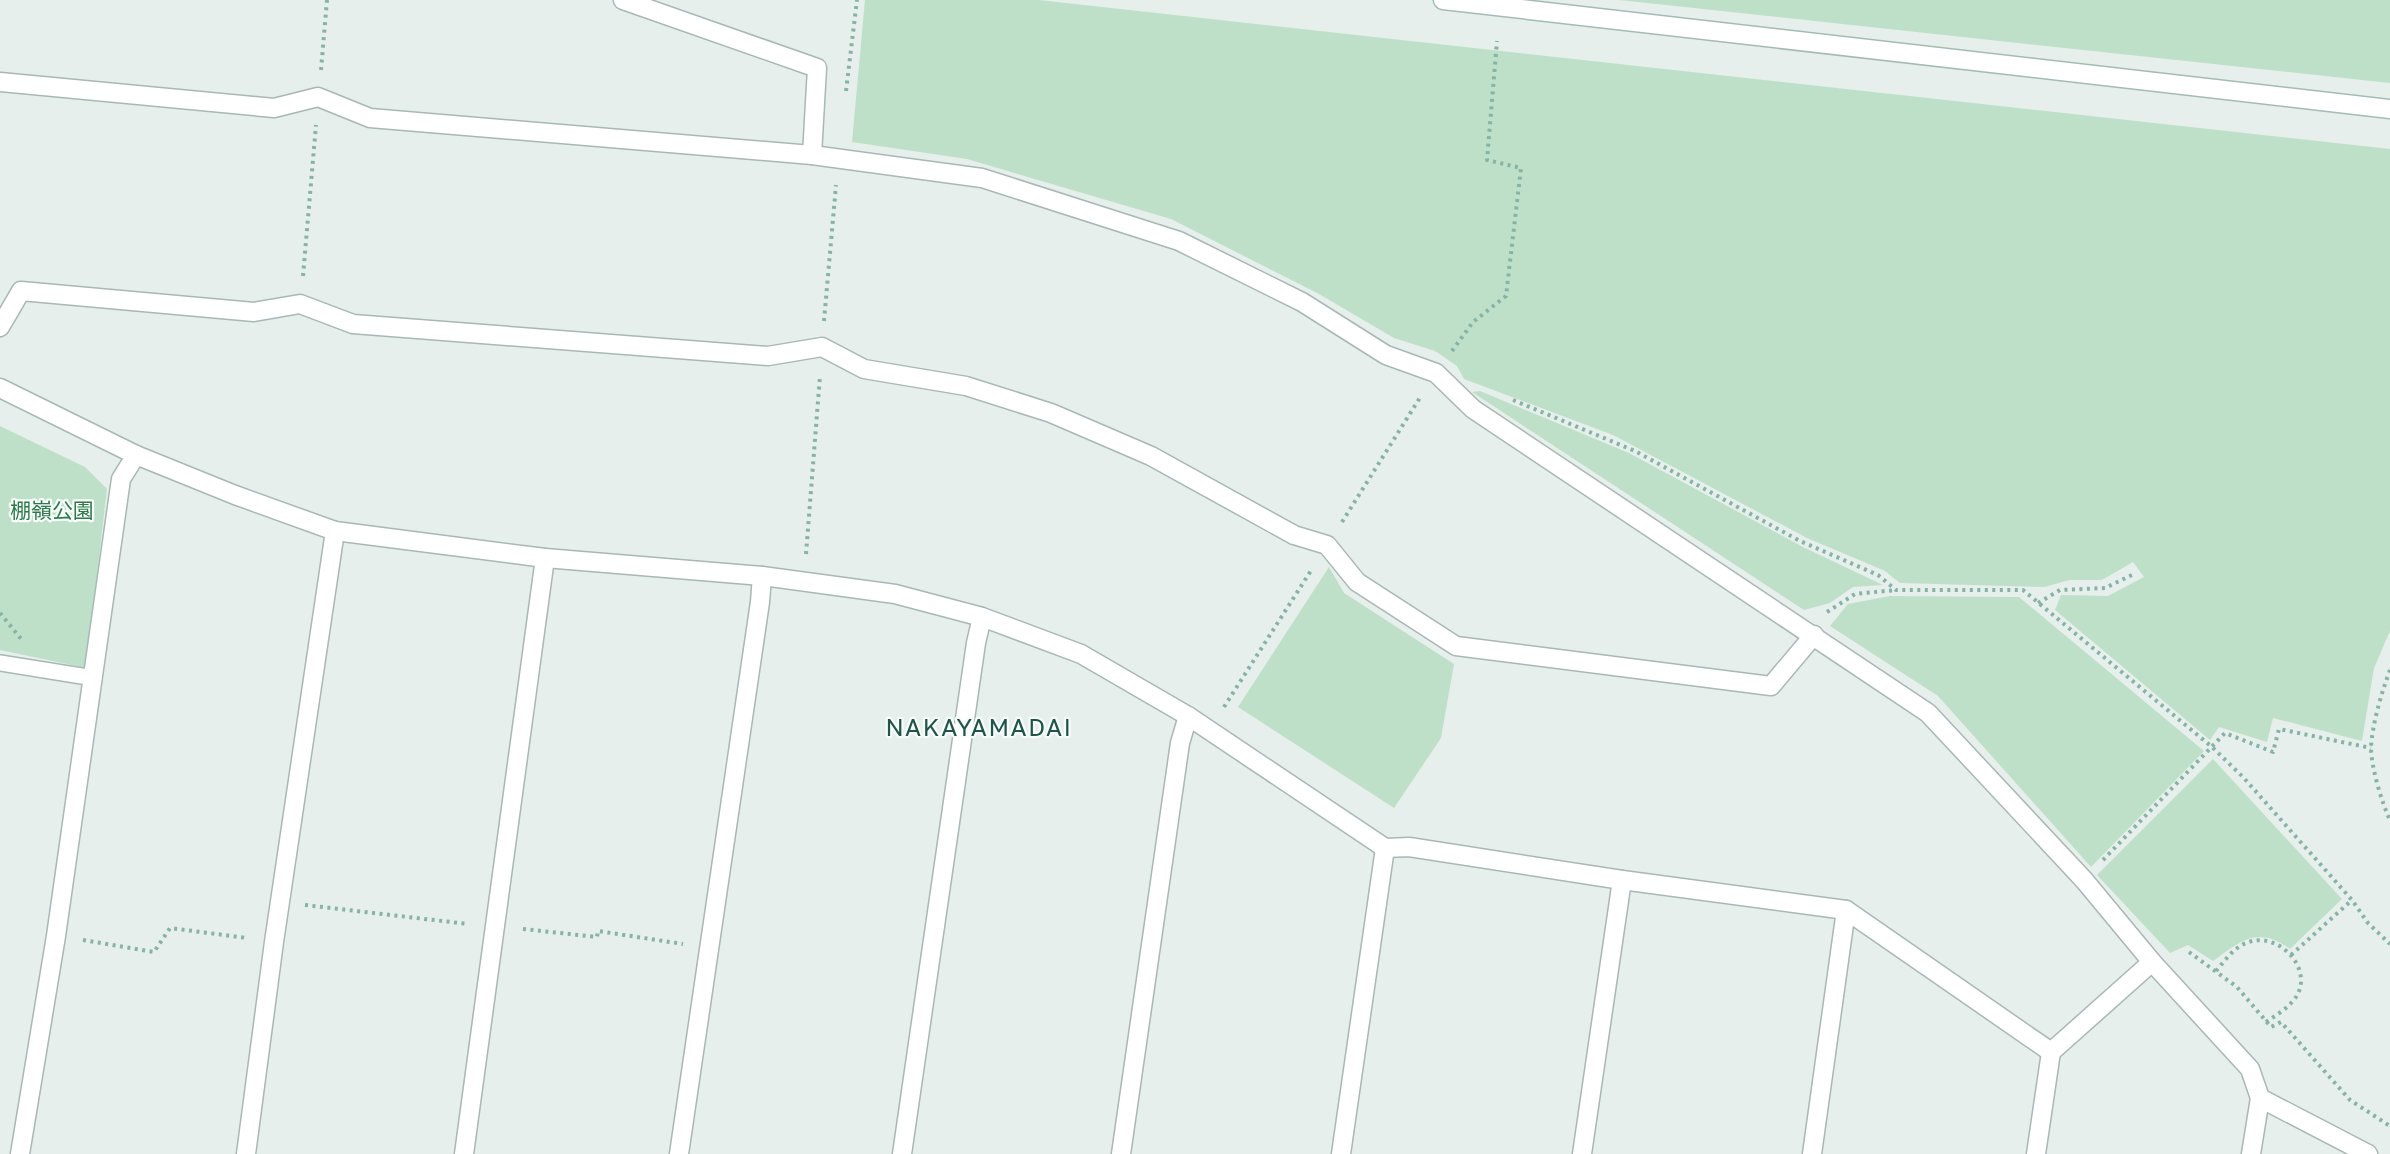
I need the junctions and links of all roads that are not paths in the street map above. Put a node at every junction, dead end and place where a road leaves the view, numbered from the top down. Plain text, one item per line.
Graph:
1 (623, 0) edge
2 (1443, 0) edge
3 (0, 82) edge
4 (2390, 108) edge
5 (812, 155) junction
6 (0, 327) edge
7 (0, 388) edge
8 (136, 455) junction
9 (335, 531) junction
10 (545, 558) junction
11 (762, 576) junction
12 (982, 617) junction
13 (1808, 632) junction
14 (0, 663) edge
15 (93, 678) junction
16 (1188, 716) junction
17 (1385, 848) junction
18 (1622, 880) junction
19 (1845, 910) junction
20 (2152, 962) junction
21 (2051, 1052) junction
22 (2260, 1098) junction
23 (20, 1154) edge
24 (246, 1154) edge
25 (464, 1154) edge
26 (680, 1154) edge
27 (902, 1154) edge
28 (1121, 1154) edge
29 (1341, 1154) edge
30 (1582, 1154) edge
31 (1812, 1154) edge
32 (2036, 1154) edge
33 (2251, 1154) edge
34 (2368, 1154) edge

1 - 5 street
2 - 4 street
3 - 5 street
5 - 13 street
6 - 13 street
7 - 8 street
8 - 9 street
8 - 15 street
9 - 10 street
9 - 24 street
10 - 11 street
10 - 25 street
11 - 12 street
11 - 26 street
12 - 16 street
12 - 27 street
13 - 20 street
14 - 15 lane
15 - 23 street
16 - 17 street
16 - 28 street
17 - 18 street
17 - 29 street
18 - 19 street
18 - 30 street
19 - 21 street
19 - 31 street
20 - 21 street
20 - 22 street
21 - 32 street
22 - 33 street
22 - 34 street

